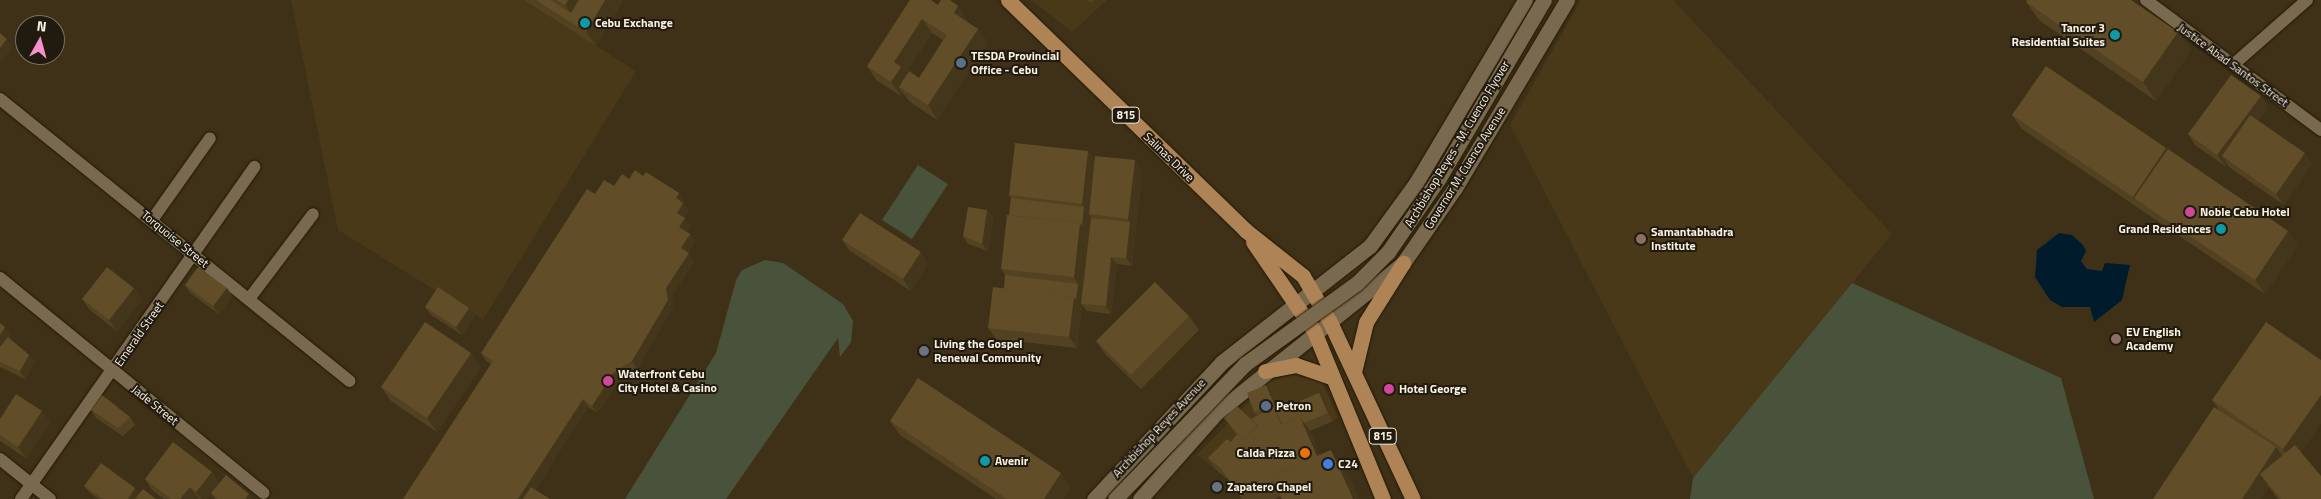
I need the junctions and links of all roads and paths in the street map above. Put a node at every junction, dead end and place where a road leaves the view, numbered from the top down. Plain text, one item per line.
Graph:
1 (1008, 0) edge
2 (1525, 0) edge
3 (1544, 0) edge
4 (1567, 0) edge
5 (2146, 0) edge
6 (2307, 0) edge
7 (2234, 64) junction
8 (0, 99) edge
9 (2321, 130) edge
10 (210, 138) dead end
11 (254, 167) dead end
12 (313, 214) dead end
13 (152, 220) junction
14 (1245, 230) junction
15 (1379, 234) junction
16 (195, 256) junction
17 (1404, 261) junction
18 (0, 278) edge
19 (1312, 289) junction
20 (249, 299) junction
21 (1295, 303) junction
22 (1330, 322) junction
23 (1314, 331) junction
24 (1229, 357) junction
25 (114, 370) junction
26 (1354, 372) junction
27 (1259, 375) junction
28 (1333, 378) junction
29 (350, 381) dead end
30 (0, 459) edge
31 (31, 485) junction
32 (264, 494) dead end
33 (21, 499) edge
34 (50, 499) edge
35 (1094, 499) edge
36 (1115, 499) edge
37 (1140, 499) edge
38 (1383, 499) edge
39 (1413, 499) edge

1 - 14 main road, Salinas Drive / 815
2 - 15 main road
3 - 36 main road, Archbishop Reyes - M. Cuenco Flyover, bridge
4 - 17 main road, Governor M. Cuenco Avenue
5 - 7 street, Justice Abad Santos Street
6 - 7 street
7 - 9 street, Justice Abad Santos Street
8 - 13 street, Torquoise Street
10 - 13 street
11 - 16 street, Emerald Street
12 - 20 street
13 - 16 street, Torquoise Street
14 - 19 main road, Salinas Drive / 815
14 - 21 main road, Salinas Drive / 815
15 - 17 main road
15 - 19 main road
16 - 20 street, Torquoise Street
16 - 25 street, Emerald Street
17 - 22 main road, Governor M. Cuenco Avenue
17 - 26 main road
18 - 25 street, Jade Street
19 - 21 main road
19 - 22 main road, 815
20 - 29 street, Torquoise Street
21 - 23 main road, 815
21 - 24 main road, Archbishop Reyes Avenue
22 - 23 main road, Governor M. Cuenco Avenue
22 - 26 main road, 815
23 - 27 main road
23 - 28 main road, 815
24 - 27 main road
24 - 35 main road, Archbishop Reyes Avenue
25 - 31 street, Emerald Street
25 - 32 street, Jade Street
26 - 39 main road, 815
27 - 28 main road
27 - 37 main road
28 - 38 main road, 815
30 - 31 street
31 - 33 street, Emerald Street
31 - 34 street

